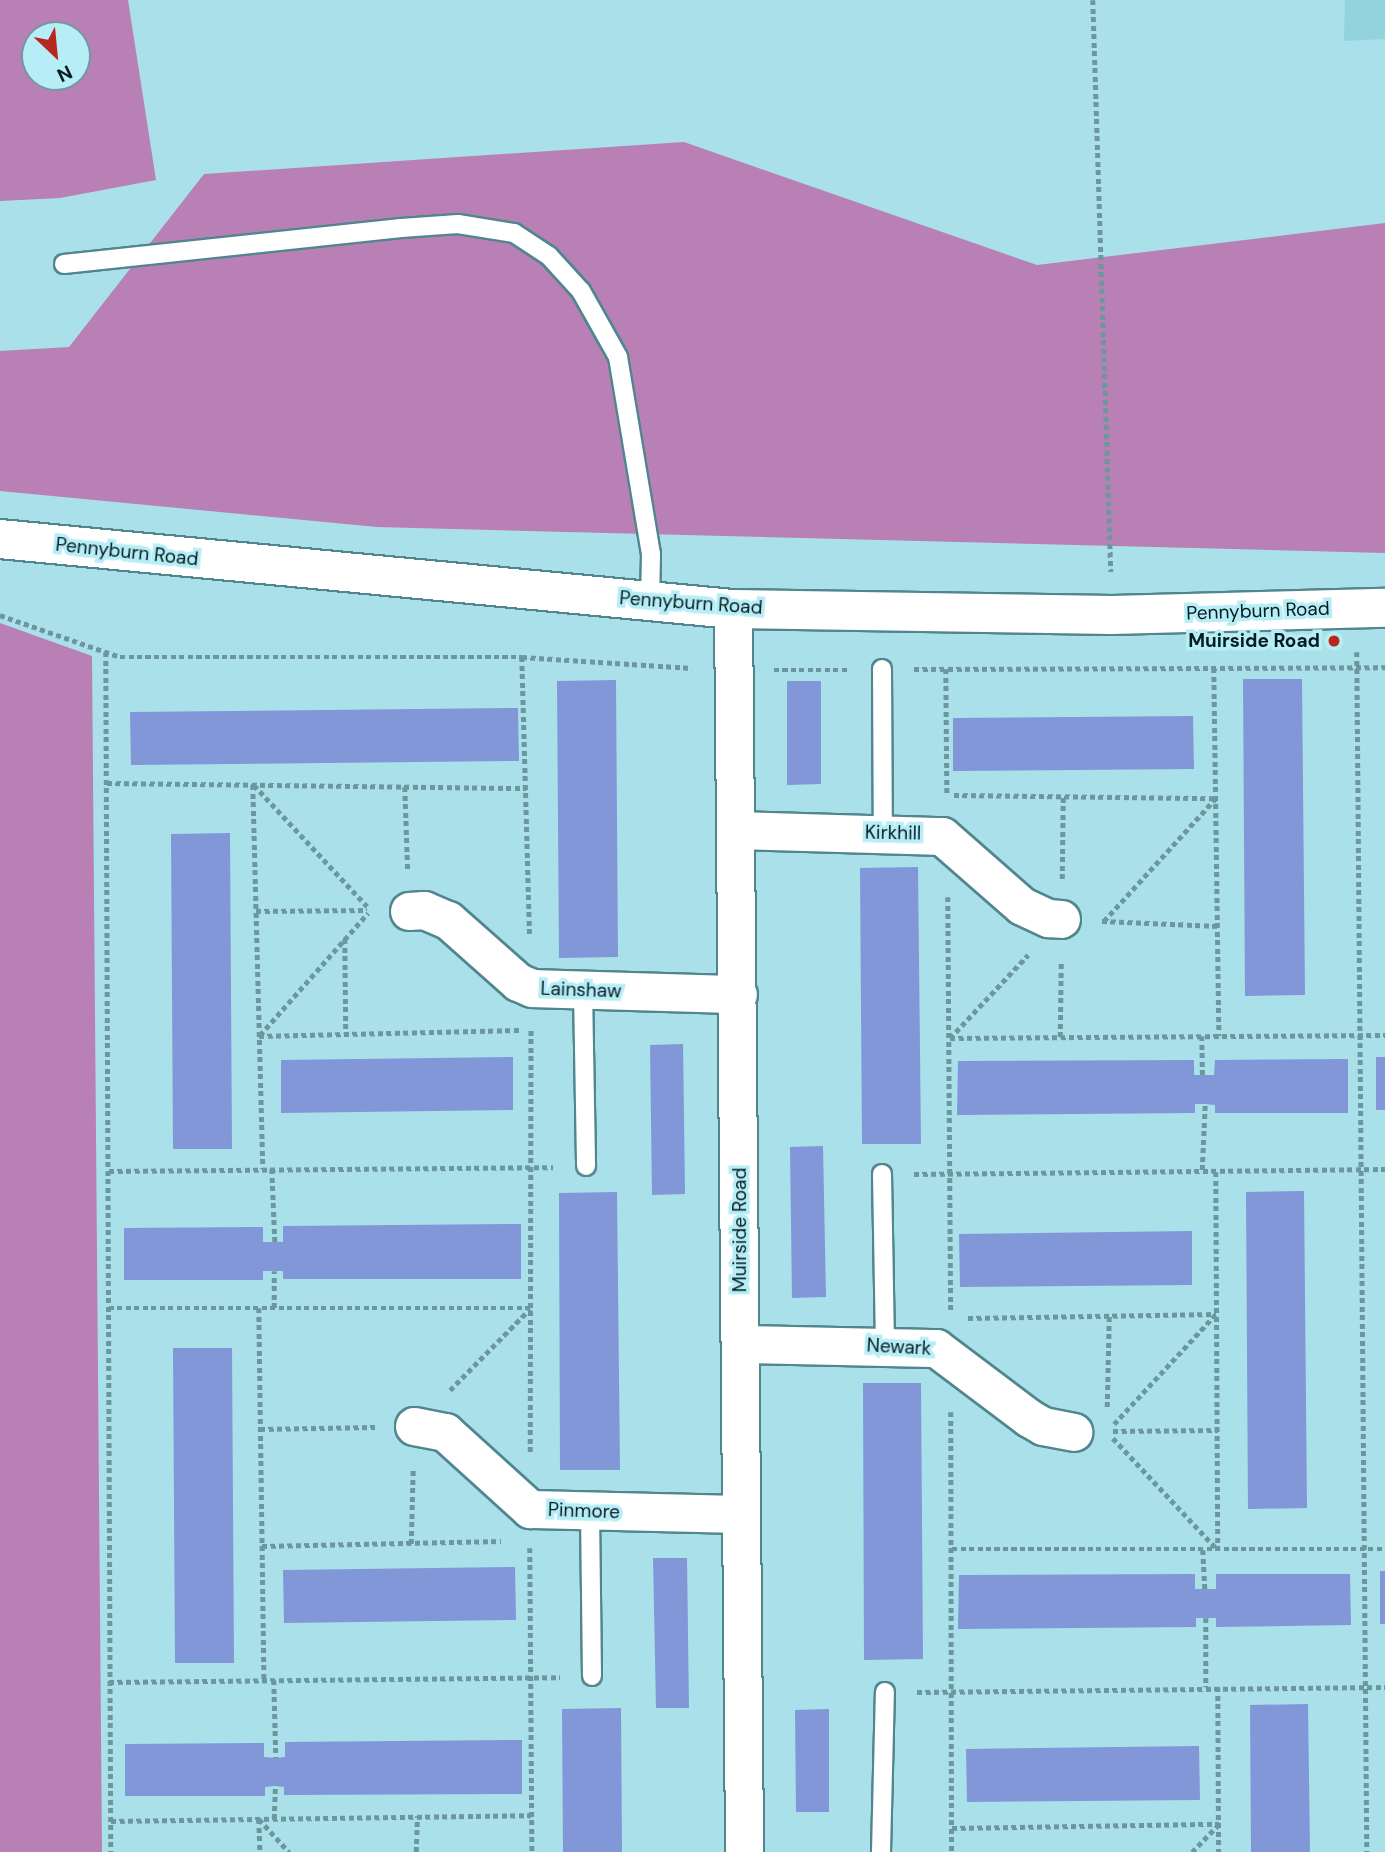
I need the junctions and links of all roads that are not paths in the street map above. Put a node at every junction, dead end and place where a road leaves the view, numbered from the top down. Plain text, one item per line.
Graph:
1 (64, 264) dead end
2 (0, 539) edge
3 (650, 601) junction
4 (733, 608) junction
5 (1371, 608) edge
6 (881, 669) dead end
7 (737, 830) junction
8 (883, 834) junction
9 (410, 911) road end
10 (1061, 919) road end
11 (583, 990) junction
12 (738, 994) junction
13 (586, 1167) road end
14 (882, 1174) road end
15 (741, 1344) junction
16 (885, 1345) junction
17 (414, 1426) road end
18 (1090, 1431) road end
19 (590, 1512) junction
20 (741, 1514) junction
21 (592, 1676) road end
22 (885, 1692) road end
23 (744, 1852) edge
24 (881, 1852) edge

1 - 3 lane
2 - 3 street, Pennyburn Road
3 - 4 street, Pennyburn Road
4 - 5 street, Pennyburn Road
4 - 7 street, Muirside Road
6 - 8 lane
7 - 8 street, Kirkhill
7 - 12 street, Muirside Road
8 - 10 street, Kirkhill
9 - 11 street, Lainshaw
11 - 12 street, Lainshaw
11 - 13 lane
12 - 15 street, Muirside Road
14 - 16 lane
15 - 16 street, Newark
15 - 20 street, Muirside Road
16 - 18 street, Newark
17 - 19 street, Pinmore
19 - 20 street, Pinmore
19 - 21 lane
20 - 23 street, Muirside Road
22 - 24 lane

